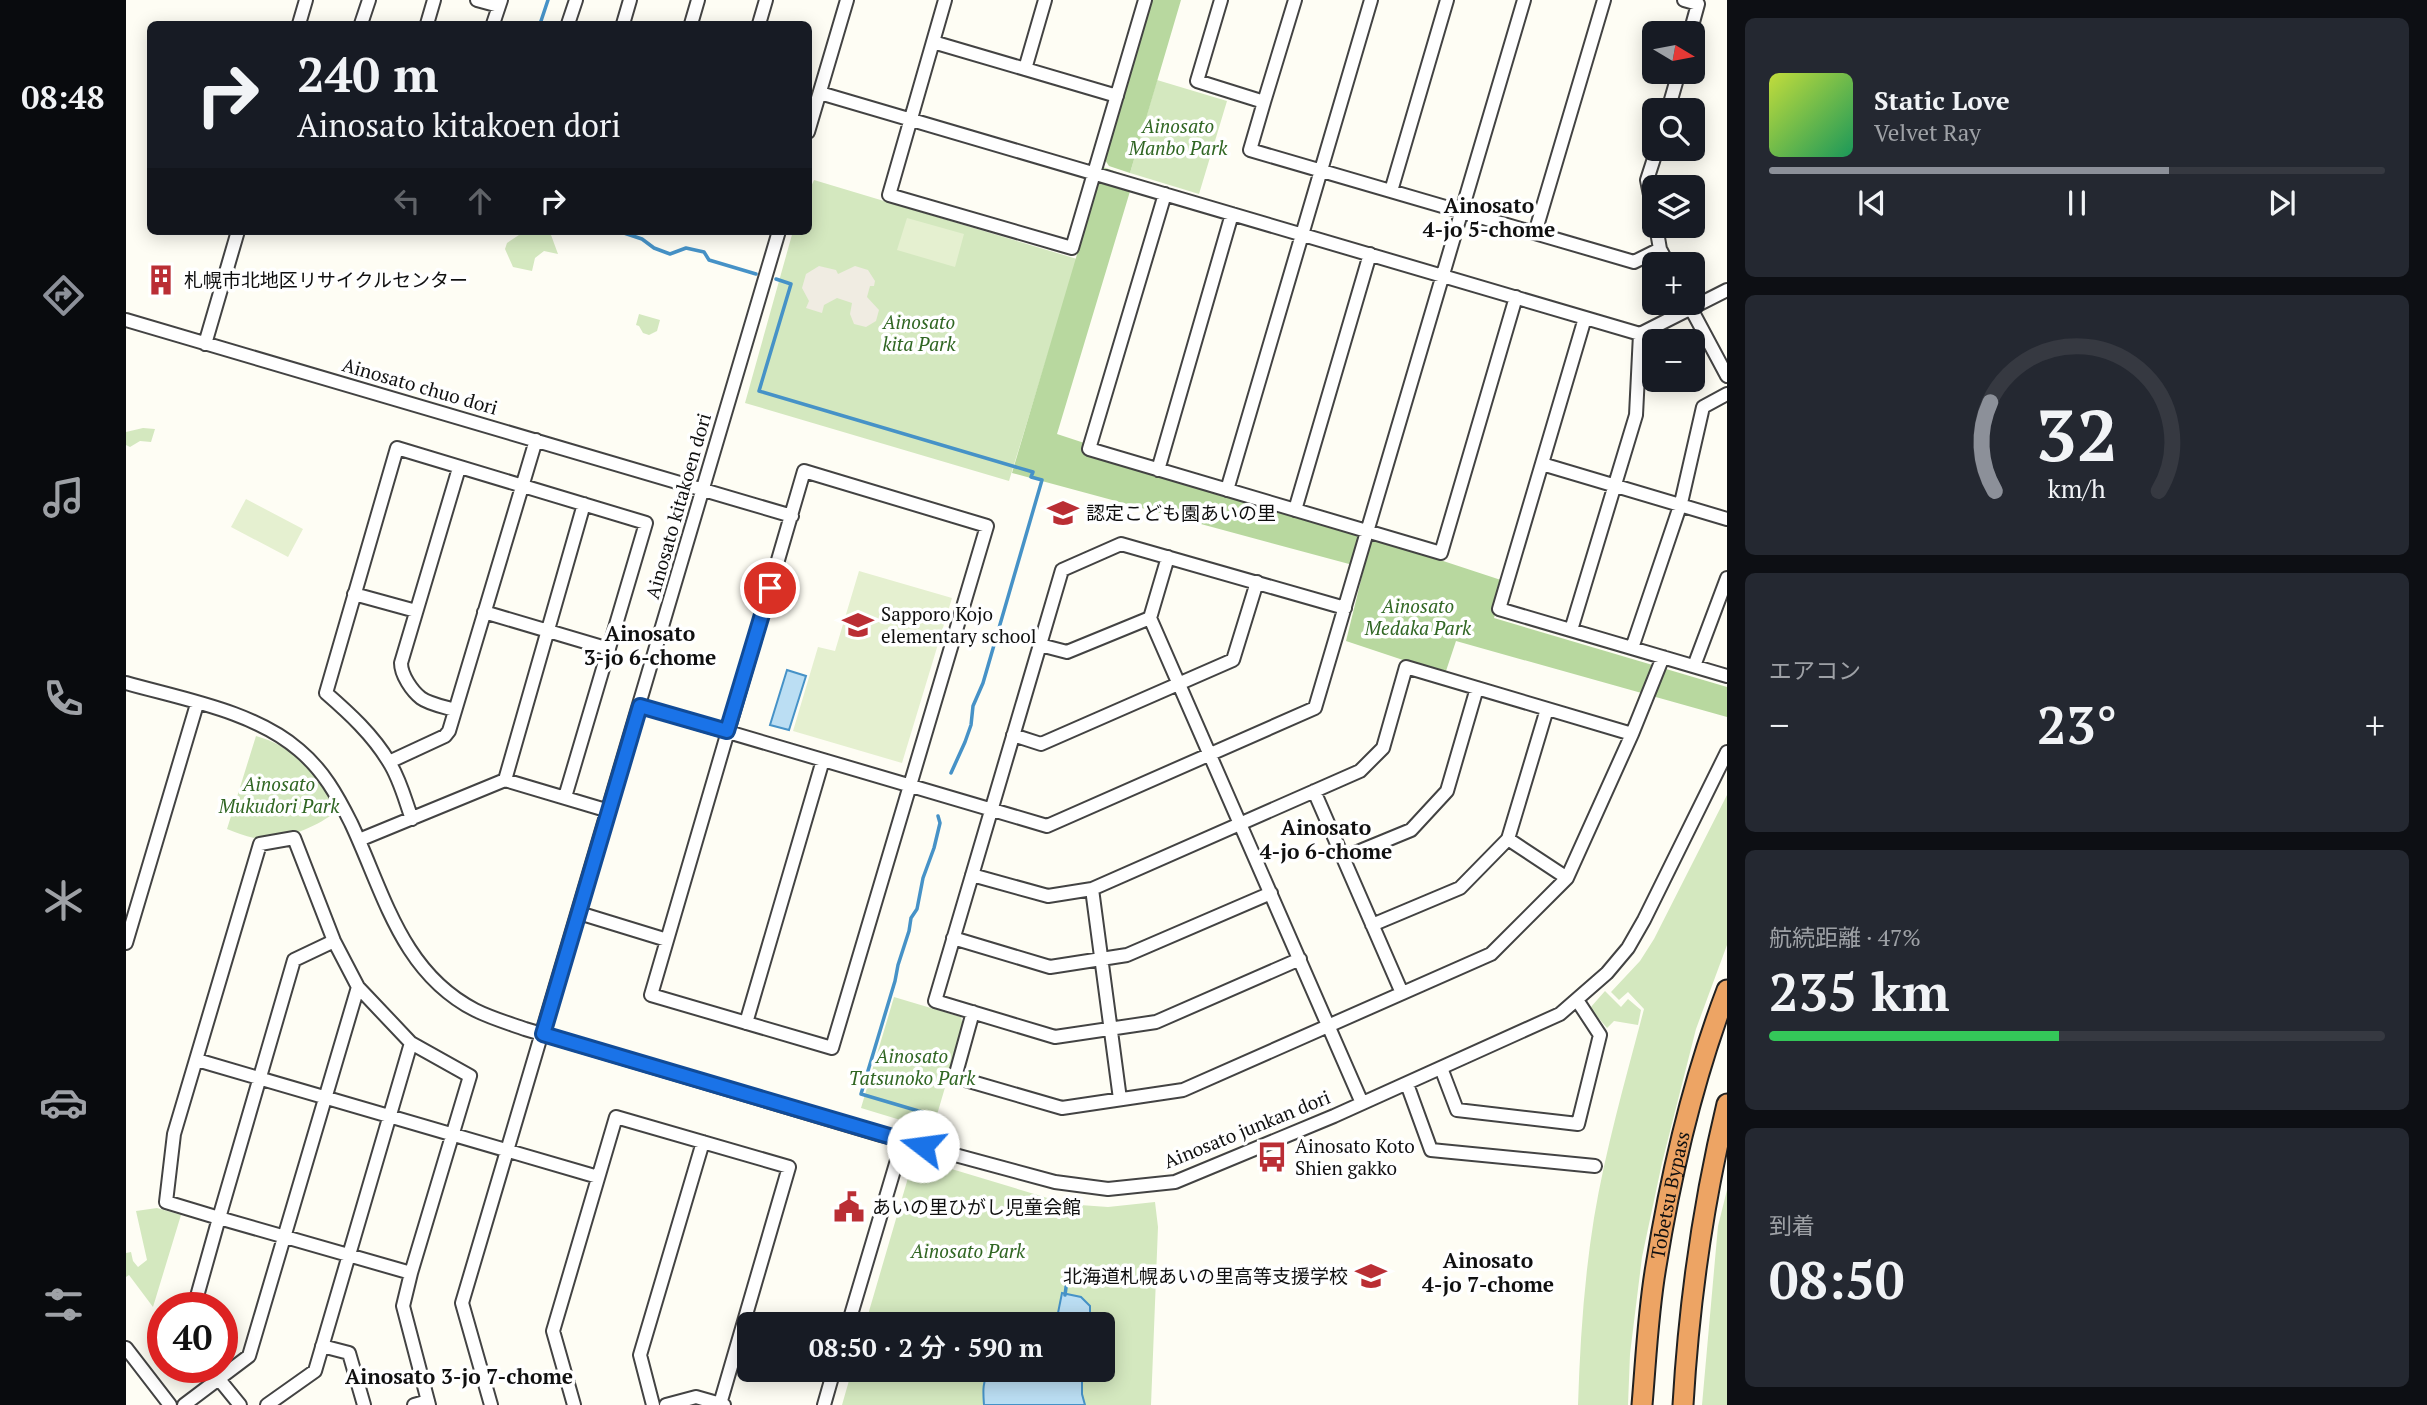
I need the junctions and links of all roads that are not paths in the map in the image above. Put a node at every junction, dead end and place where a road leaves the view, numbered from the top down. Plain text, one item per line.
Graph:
1 (306, 0) edge
2 (369, 0) edge
3 (434, 0) edge
4 (477, 0) edge
5 (576, 0) edge
6 (630, 0) edge
7 (698, 0) edge
8 (766, 0) edge
9 (847, 0) edge
10 (945, 0) edge
11 (1045, 0) edge
12 (1145, 0) edge
13 (1221, 0) edge
14 (1295, 0) edge
15 (1371, 0) edge
16 (1447, 0) edge
17 (1524, 0) edge
18 (1604, 0) edge
19 (1684, 0) edge
20 (500, 3) edge
21 (300, 21) edge
22 (362, 21) edge
23 (428, 21) edge
24 (494, 21) edge
25 (569, 21) edge
26 (624, 21) edge
27 (692, 21) edge
28 (760, 21) edge
29 (1693, 21) edge
30 (933, 42) junction
31 (1025, 69) junction
32 (820, 93) junction
33 (1117, 96) junction
34 (1264, 102) junction
35 (812, 119) edge
36 (910, 119) junction
37 (1321, 170) junction
38 (1094, 173) junction
39 (1391, 191) junction
40 (1165, 194) junction
41 (1461, 211) junction
42 (1232, 214) junction
43 (1535, 233) junction
44 (1302, 234) junction
45 (237, 235) edge
46 (778, 235) edge
47 (1658, 238) edge
48 (1660, 249) junction
49 (1662, 252) edge
50 (1370, 254) junction
51 (1443, 276) junction
52 (1727, 290) edge
53 (1516, 297) junction
54 (1705, 299) edge
55 (1672, 315) edge
56 (1694, 315) edge
57 (1586, 318) junction
58 (126, 320) edge
59 (1640, 334) junction
60 (205, 344) junction
61 (1727, 376) edge
62 (1727, 394) edge
63 (536, 440) junction
64 (1542, 464) junction
65 (459, 468) junction
66 (1158, 470) junction
67 (522, 485) junction
68 (1615, 485) junction
69 (703, 490) junction
70 (1227, 490) junction
71 (1681, 503) junction
72 (584, 504) junction
73 (1295, 510) junction
74 (792, 516) junction
75 (1727, 519) edge
76 (1367, 531) junction
77 (1168, 557) junction
78 (1727, 579) edge
79 (1257, 582) junction
80 (355, 594) junction
81 (1345, 608) junction
82 (416, 611) junction
83 (484, 612) junction
84 (1150, 618) junction
85 (1571, 630) junction
86 (547, 631) junction
87 (1040, 645) junction
88 (1632, 648) junction
89 (609, 649) junction
90 (1663, 657) junction
91 (1694, 667) junction
92 (1727, 676) edge
93 (126, 682) edge
94 (1180, 684) junction
95 (1477, 688) junction
96 (197, 704) junction
97 (640, 706) junction
98 (1547, 709) junction
99 (455, 710) junction
100 (727, 731) junction
101 (1632, 734) junction
102 (1013, 735) junction
103 (1727, 752) edge
104 (1211, 754) junction
105 (823, 760) junction
106 (389, 762) junction
107 (505, 780) junction
108 (910, 786) junction
109 (1314, 792) junction
110 (565, 797) junction
111 (991, 809) junction
112 (609, 811) junction
113 (412, 818) junction
114 (1241, 824) junction
115 (1508, 839) junction
116 (359, 841) junction
117 (1343, 858) junction
118 (972, 875) junction
119 (1567, 878) junction
120 (1092, 889) junction
121 (1271, 893) junction
122 (579, 914) junction
123 (1372, 925) junction
124 (953, 938) junction
125 (667, 940) junction
126 (334, 941) junction
127 (126, 943) edge
128 (1102, 959) junction
129 (1300, 959) junction
130 (358, 987) junction
131 (1727, 990) edge
132 (1402, 993) junction
133 (1577, 1000) junction
134 (972, 1012) junction
135 (746, 1023) junction
136 (1329, 1025) junction
137 (1111, 1028) junction
138 (543, 1034) junction
139 (411, 1043) junction
140 (197, 1060) junction
141 (1441, 1068) junction
142 (261, 1078) junction
143 (1407, 1084) junction
144 (325, 1097) junction
145 (1120, 1099) junction
146 (1362, 1103) junction
147 (1727, 1104) edge
148 (388, 1116) junction
149 (453, 1135) junction
150 (903, 1140) junction
151 (703, 1142) junction
152 (508, 1150) junction
153 (1595, 1166) dead end
154 (598, 1177) junction
155 (219, 1218) junction
156 (284, 1237) junction
157 (347, 1255) junction
158 (411, 1273) junction
159 (198, 1292) edge
160 (852, 1312) edge
161 (322, 1346) junction
162 (126, 1348) edge
163 (238, 1363) edge
164 (831, 1382) edge
165 (212, 1383) edge
166 (222, 1383) edge
167 (429, 1403) edge
168 (722, 1404) edge
169 (170, 1405) edge
170 (184, 1405) edge
171 (240, 1405) edge
172 (267, 1405) edge
173 (364, 1405) edge
174 (414, 1405) edge
175 (491, 1405) edge
176 (574, 1405) edge
177 (653, 1405) edge
178 (666, 1405) edge
179 (824, 1405) edge
180 (1642, 1405) edge
181 (1682, 1405) edge

1 - 21 street
2 - 22 street
3 - 23 street
4 - 20 street
5 - 25 street
6 - 26 street
7 - 27 street
8 - 28 street
9 - 32 street
10 - 30 street
11 - 31 street
12 - 33 street
13 - 34 street
14 - 34 street
15 - 37 street
16 - 39 street
17 - 41 street
18 - 43 street
19 - 29 street
20 - 24 street
30 - 31 street
30 - 36 street
31 - 33 street
32 - 35 street
32 - 36 street
33 - 38 street
34 - 37 street
36 - 38 street
36 - 38 street
37 - 39 street
37 - 44 street
38 - 40 street
39 - 41 street
40 - 42 street
40 - 66 street
41 - 43 street
41 - 51 street
42 - 44 street
42 - 66 street
43 - 48 street
44 - 50 street
44 - 70 street
45 - 60 street
46 - 69 street, Ainosato kitakoen dori
47 - 48 street
48 - 49 street
50 - 51 street
50 - 73 street
51 - 53 street
51 - 76 street
52 - 54 street
53 - 57 street
53 - 76 street
55 - 59 street
56 - 61 street
57 - 59 street
57 - 64 street
58 - 60 street, Ainosato chuo dori
59 - 68 street
60 - 63 street, Ainosato chuo dori
62 - 71 street
63 - 67 street
63 - 69 street, Ainosato chuo dori
64 - 68 street
64 - 85 street
65 - 67 street
65 - 80 street
65 - 82 street
66 - 70 street
67 - 72 street
67 - 83 street
68 - 71 street
68 - 85 street
69 - 74 street, Ainosato chuo dori
69 - 97 street, Ainosato kitakoen dori
70 - 73 street
71 - 75 street
71 - 88 street
72 - 86 street
72 - 89 street
73 - 76 street
74 - 100 street
74 - 108 street
76 - 81 street
77 - 79 street
77 - 84 street
77 - 87 street
78 - 91 street
79 - 81 street
79 - 94 street
80 - 82 street
80 - 106 street
81 - 104 street
82 - 99 street
83 - 86 street
83 - 99 street
84 - 87 street
84 - 94 street
85 - 88 street
86 - 89 street
86 - 107 street
87 - 102 street
88 - 90 street
89 - 110 street
90 - 91 street
90 - 101 street
91 - 92 street
93 - 96 street, Ainosato junkan dori
94 - 102 street
94 - 104 street
95 - 98 street
95 - 109 street
95 - 117 street
96 - 116 street, Ainosato junkan dori
96 - 127 street
97 - 100 street
97 - 112 street, Ainosato kitakoen dori
98 - 101 street
98 - 115 street
99 - 106 street
100 - 105 street
100 - 125 street
101 - 119 street
102 - 111 street
103 - 133 street, Ainosato junkan dori
104 - 111 street
104 - 114 street
105 - 108 street
105 - 135 street
106 - 113 street
107 - 110 street
107 - 113 street
108 - 111 street
108 - 135 street
109 - 114 street
109 - 117 street
110 - 112 street
111 - 118 street
112 - 122 street, Ainosato kitakoen dori
113 - 116 street
114 - 120 street
114 - 121 street
115 - 119 street
115 - 123 street
116 - 138 street, Ainosato junkan dori
117 - 123 street
118 - 120 street
118 - 124 street
119 - 132 street
120 - 128 street
121 - 128 street
121 - 129 street
122 - 125 street
122 - 138 street, Ainosato kitakoen dori
123 - 132 street
124 - 128 street
124 - 134 street
125 - 135 street
126 - 130 street
126 - 140 street
126 - 142 street
128 - 137 street
129 - 136 street
129 - 137 street
130 - 139 street
130 - 144 street
131 - 180 highway, Tobetsu Bypass
132 - 136 street
133 - 141 street, Ainosato junkan dori
133 - 141 street
134 - 137 street
134 - 145 street
136 - 145 street
136 - 146 street
137 - 145 street
138 - 150 street, Ainosato junkan dori
138 - 152 street, Ainosato kitakoen dori
139 - 148 street
139 - 149 street
140 - 142 street
140 - 155 street
141 - 143 street, Ainosato junkan dori
142 - 144 street
142 - 155 street
143 - 146 street, Ainosato junkan dori
143 - 153 street
144 - 148 street
144 - 156 street
146 - 150 street, Ainosato junkan dori
147 - 181 highway, Tobetsu Bypass
148 - 149 street
148 - 157 street
149 - 152 street
149 - 158 street
150 - 160 street
151 - 154 street
151 - 168 street
151 - 177 street
152 - 154 street
152 - 175 street, Ainosato kitakoen dori
154 - 176 street
155 - 156 street
155 - 159 street
156 - 157 street
156 - 163 street
157 - 158 street
157 - 161 street
158 - 167 street
161 - 172 street
161 - 173 street
162 - 169 street
164 - 179 street
165 - 170 street
166 - 171 street
167 - 174 street
168 - 178 street

